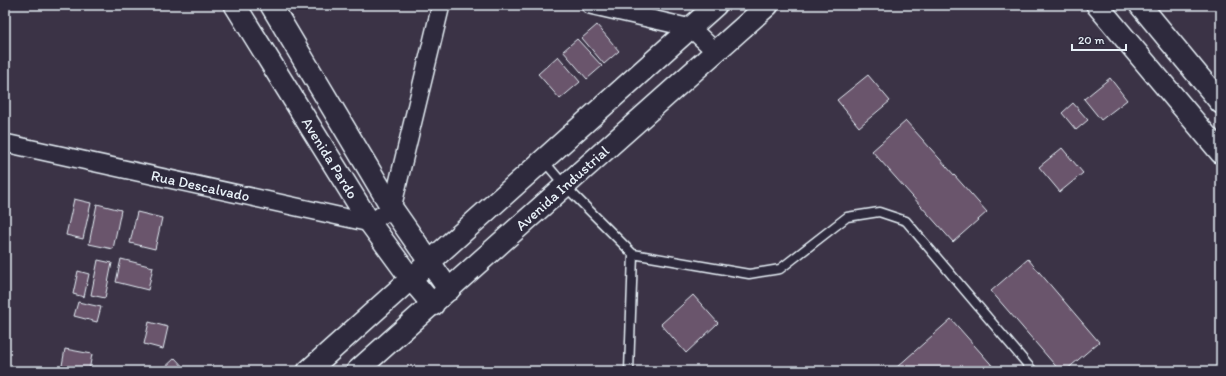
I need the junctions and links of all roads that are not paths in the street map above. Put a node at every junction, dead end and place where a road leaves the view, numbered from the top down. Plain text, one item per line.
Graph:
1 (235, 5) edge
2 (271, 5) edge
3 (441, 5) edge
4 (590, 5) edge
5 (716, 5) edge
6 (768, 5) edge
7 (1096, 5) edge
8 (1140, 5) edge
9 (691, 28) junction
10 (716, 52) junction
11 (1221, 103) edge
12 (5, 143) edge
13 (1221, 153) edge
14 (543, 160) junction
15 (566, 186) junction
16 (392, 208) junction
17 (370, 223) junction
18 (633, 254) junction
19 (429, 261) junction
20 (411, 279) junction
21 (449, 290) junction
22 (433, 305) junction
23 (308, 371) edge
24 (357, 371) edge
25 (629, 371) edge
26 (1033, 371) edge

1 - 17 street, Avenida Pardo
2 - 16 street, Avenida Pardo
3 - 16 street
4 - 9 street
5 - 9 street
6 - 10 street, Avenida Industrial
7 - 13 street
8 - 11 street
9 - 10 street
9 - 14 street
10 - 15 street, Avenida Industrial
12 - 17 street, Rua Descalvado
14 - 15 lane
14 - 19 street
15 - 18 lane
15 - 21 street, Avenida Industrial
16 - 17 street
16 - 19 street, Avenida Pardo
17 - 20 street, Avenida Pardo
18 - 25 lane
18 - 26 lane
19 - 20 street
19 - 21 street, Avenida Pardo
20 - 22 street, Avenida Pardo
20 - 23 street
21 - 22 street, Avenida Industrial
22 - 24 street, Avenida Industrial

